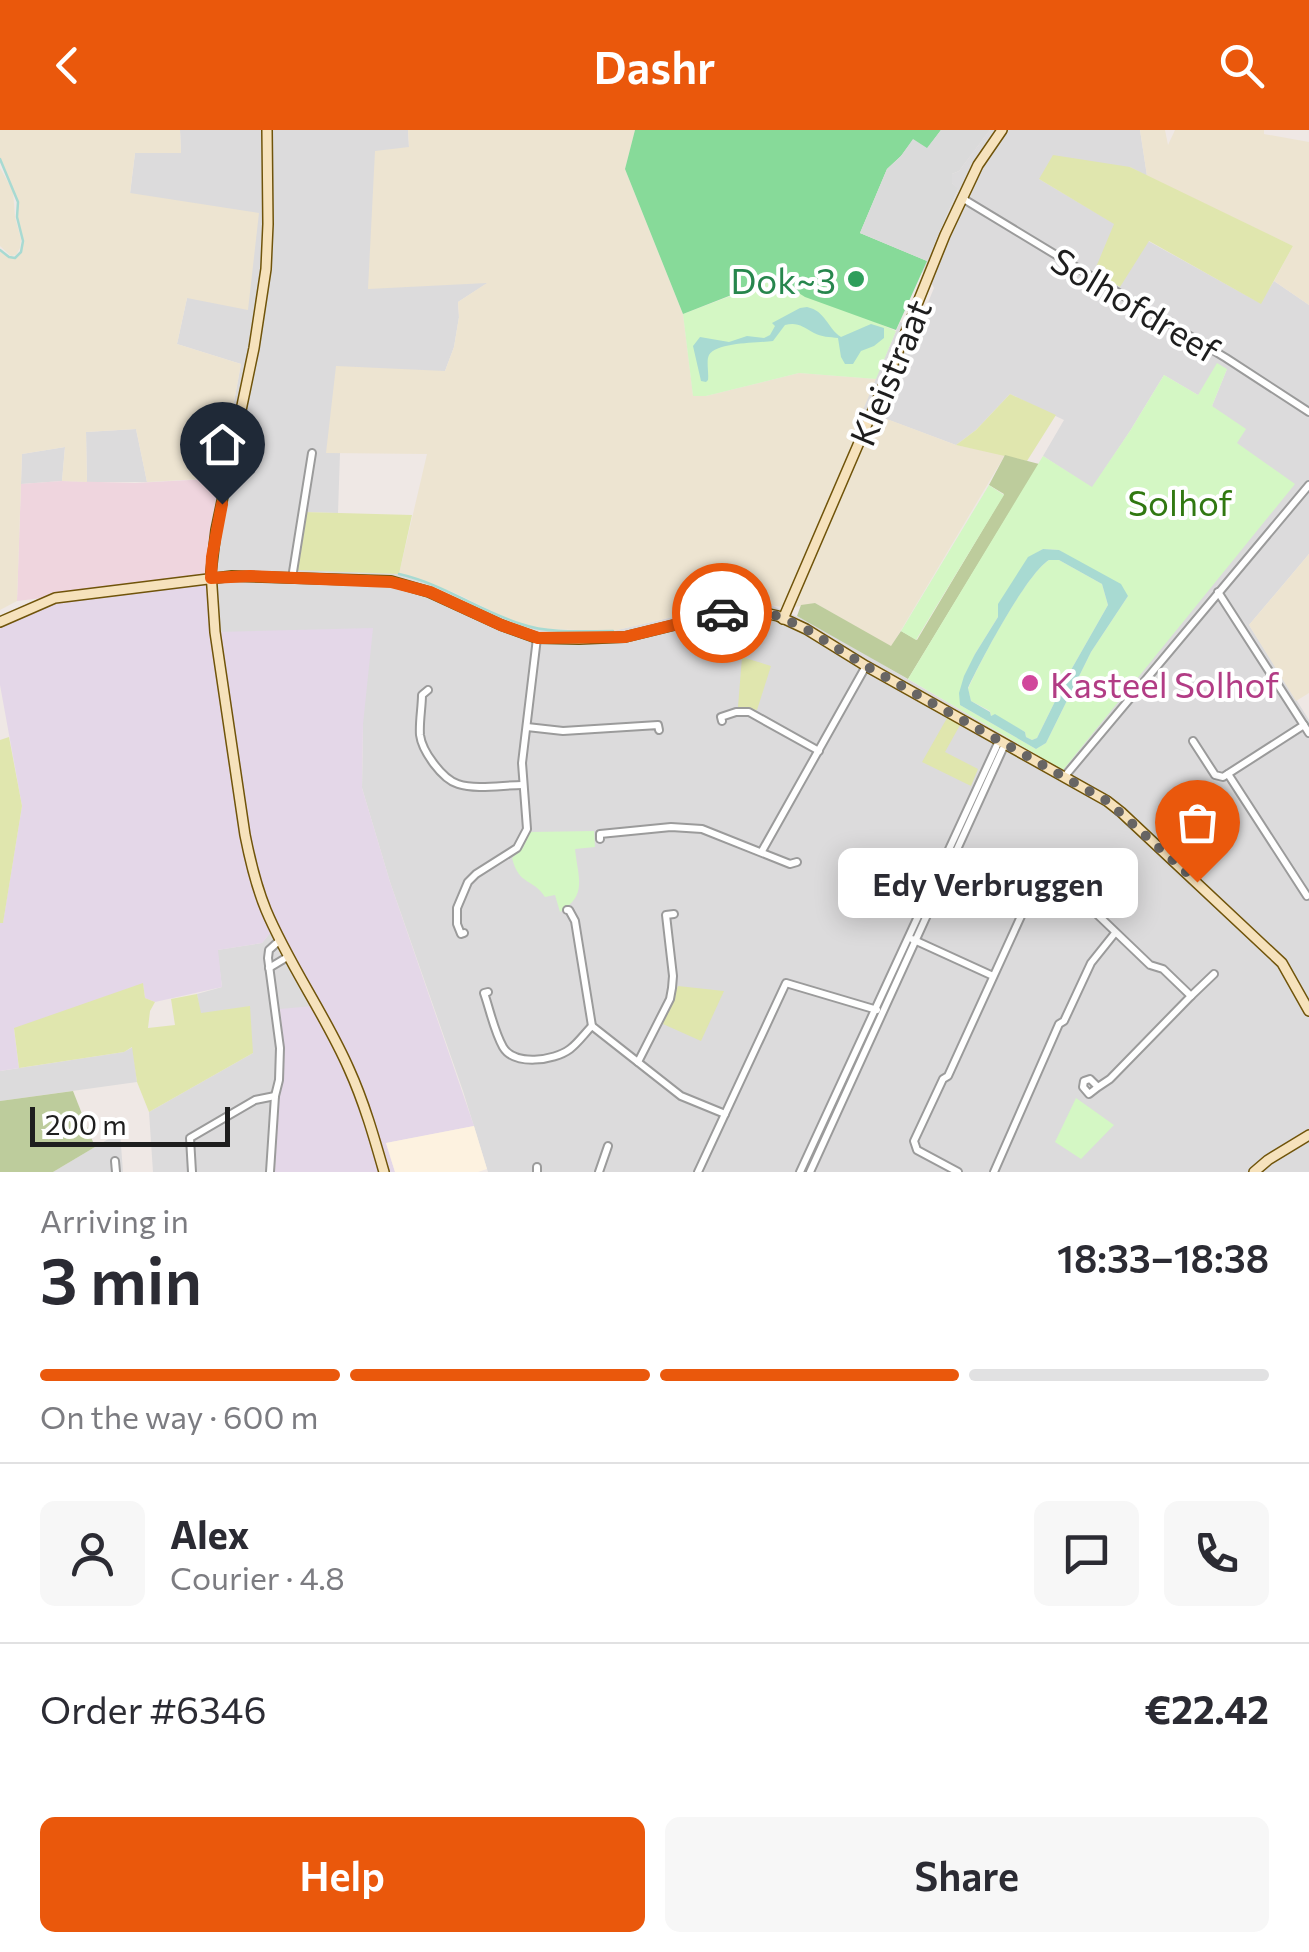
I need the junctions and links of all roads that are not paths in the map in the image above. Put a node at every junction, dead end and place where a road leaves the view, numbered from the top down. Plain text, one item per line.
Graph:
1 (267, 130) edge
2 (1002, 130) edge
3 (962, 198) junction
4 (1309, 412) edge
5 (312, 453) dead end
6 (1309, 485) edge
7 (211, 578) junction
8 (292, 578) junction
9 (1218, 592) junction
10 (783, 619) junction
11 (0, 622) edge
12 (538, 638) junction
13 (866, 666) junction
14 (428, 690) dead end
15 (722, 721) dead end
16 (528, 727) junction
17 (1306, 729) edge
18 (659, 730) dead end
19 (1192, 741) dead end
20 (1002, 742) junction
21 (819, 752) junction
22 (1228, 774) junction
23 (1065, 776) junction
24 (522, 785) junction
25 (600, 839) dead end
26 (762, 851) junction
27 (797, 862) dead end
28 (1051, 882) dead end
29 (1307, 896) edge
30 (567, 910) dead end
31 (1095, 911) junction
32 (674, 914) dead end
33 (464, 933) dead end
34 (1115, 933) junction
35 (911, 938) junction
36 (280, 940) junction
37 (289, 956) junction
38 (269, 968) junction
39 (1214, 974) dead end
40 (993, 976) junction
41 (488, 992) dead end
42 (1191, 996) junction
43 (879, 1010) junction
44 (1309, 1011) edge
45 (592, 1026) junction
46 (638, 1062) junction
47 (1098, 1086) dead end
48 (275, 1096) junction
49 (725, 1114) junction
50 (1309, 1135) edge
51 (608, 1146) dead end
52 (115, 1161) dead end
53 (116, 1172) edge
54 (192, 1172) edge
55 (270, 1172) edge
56 (384, 1172) edge
57 (599, 1172) edge
58 (698, 1172) edge
59 (800, 1172) edge
60 (810, 1172) edge
61 (958, 1172) edge
62 (994, 1172) edge
63 (1254, 1172) edge

1 - 7 street
2 - 3 street, Kleistraat
3 - 4 street, Solhofdreef
3 - 10 street, Kleistraat
5 - 8 street
6 - 9 street
7 - 8 street
7 - 11 street
7 - 36 street
8 - 12 street
9 - 17 street
9 - 23 street
10 - 12 street
10 - 13 street
12 - 16 street
13 - 20 street
13 - 21 street
14 - 24 street
15 - 21 street
16 - 18 street
16 - 24 street
17 - 22 street
19 - 22 street
20 - 23 street
20 - 35 street
21 - 26 street
22 - 29 street
23 - 44 street
24 - 33 street
25 - 26 street
26 - 27 street
28 - 31 street
30 - 45 street
31 - 34 street
31 - 40 street
32 - 46 street
34 - 42 street
34 - 62 street
35 - 40 street
35 - 43 street
36 - 37 street
36 - 38 street
37 - 38 street
37 - 56 street
38 - 48 street
39 - 42 street
40 - 61 street
41 - 45 street
42 - 47 street
43 - 49 street
43 - 59 street
43 - 60 street
45 - 46 street
46 - 49 street
48 - 54 street
48 - 55 street
49 - 58 street
50 - 63 street
51 - 57 street
52 - 53 street

